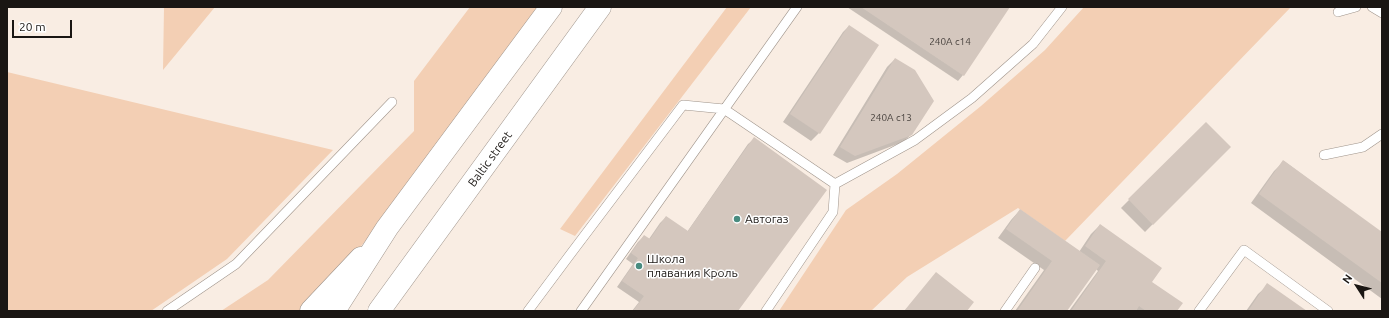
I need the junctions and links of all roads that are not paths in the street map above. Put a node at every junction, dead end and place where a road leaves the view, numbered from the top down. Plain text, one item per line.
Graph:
1 (551, 7) edge
2 (600, 7) edge
3 (797, 7) edge
4 (1062, 7) edge
5 (1356, 7) edge
6 (1372, 7) edge
7 (1338, 12) dead end
8 (1382, 13) edge
9 (392, 102) dead end
10 (724, 109) junction
11 (1382, 134) edge
12 (1324, 155) dead end
13 (835, 184) junction
14 (387, 228) junction
15 (1035, 268) dead end
16 (167, 311) edge
17 (311, 311) edge
18 (334, 311) edge
19 (379, 311) edge
20 (528, 311) edge
21 (581, 311) edge
22 (766, 311) edge
23 (1005, 311) edge
24 (1199, 311) edge
25 (1328, 311) edge

1 - 14 main road
2 - 19 main road, Baltic street
3 - 10 lane
4 - 13 lane
5 - 7 lane
6 - 8 lane
9 - 16 lane
10 - 13 lane
10 - 20 lane
10 - 21 lane
11 - 12 lane
13 - 22 lane
14 - 17 main road
14 - 18 main road
15 - 23 lane
24 - 25 lane

